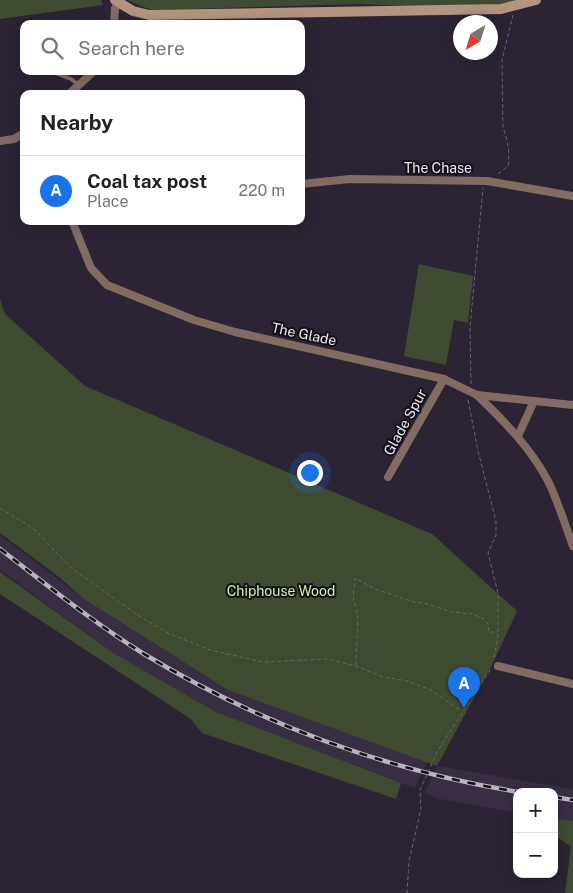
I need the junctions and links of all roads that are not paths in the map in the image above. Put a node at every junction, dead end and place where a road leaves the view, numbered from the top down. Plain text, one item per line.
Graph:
1 (536, 0) edge
2 (117, 1) edge
3 (114, 20) edge
4 (60, 75) edge
5 (90, 75) edge
6 (79, 85) junction
7 (73, 90) edge
8 (20, 135) edge
9 (0, 141) edge
10 (305, 184) edge
11 (573, 196) edge
12 (74, 225) edge
13 (444, 379) junction
14 (474, 393) junction
15 (534, 401) junction
16 (573, 405) edge
17 (518, 436) junction
18 (388, 477) dead end
19 (573, 546) edge
20 (498, 666) dead end
21 (573, 684) edge

1 - 2 main road
2 - 3 street
4 - 6 lane
5 - 6 street
6 - 7 street
8 - 9 street
10 - 11 street, The Chase
12 - 13 street, The Glade
13 - 14 street, The Glade
13 - 18 street, Glade Spur
14 - 15 street, The Glade
14 - 17 street
15 - 16 street, The Glade
15 - 17 street
17 - 19 street
20 - 21 street

